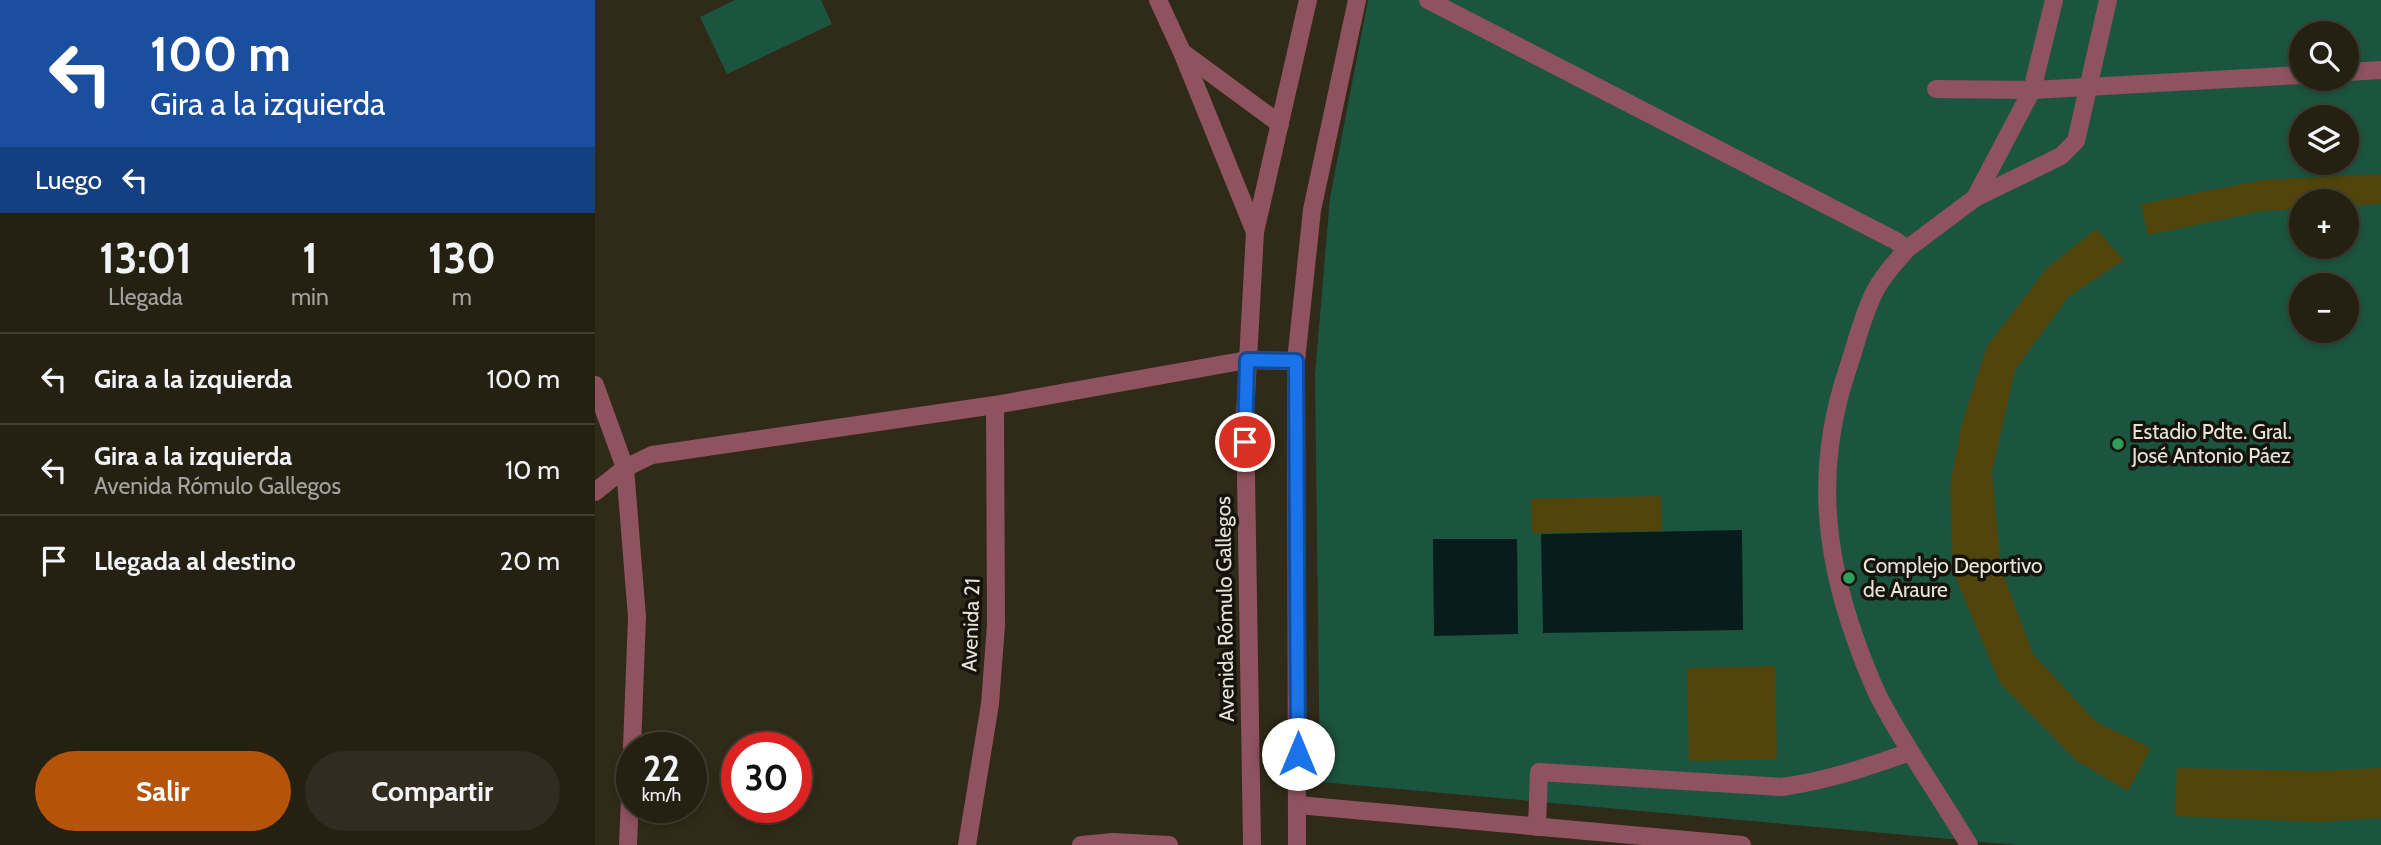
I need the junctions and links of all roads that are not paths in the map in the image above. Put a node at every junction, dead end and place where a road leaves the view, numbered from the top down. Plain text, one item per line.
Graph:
1 (1158, 0) edge
2 (1308, 0) edge
3 (1357, 0) edge
4 (1428, 0) edge
5 (2054, 0) edge
6 (2108, 0) edge
7 (1182, 52) junction
8 (2381, 70) edge
9 (2359, 71) edge
10 (2289, 76) edge
11 (2087, 88) junction
12 (1936, 89) dead end
13 (2032, 90) junction
14 (1279, 124) junction
15 (1975, 198) junction
16 (1255, 232) junction
17 (1907, 249) junction
18 (1247, 360) junction
19 (1296, 361) junction
20 (595, 385) edge
21 (995, 405) junction
22 (625, 468) junction
23 (595, 492) edge
24 (633, 732) edge
25 (1909, 752) junction
26 (1298, 805) junction
27 (629, 823) edge
28 (1537, 827) junction
29 (1567, 837) edge
30 (628, 845) edge
31 (967, 845) edge
32 (1081, 845) edge
33 (1169, 845) edge
34 (1252, 845) edge
35 (1297, 845) edge
36 (1742, 845) edge
37 (1969, 845) edge

1 - 7 street
2 - 14 street, Avenida Rómulo Gallegos
3 - 19 street
4 - 17 street
5 - 13 street
6 - 11 street
7 - 14 street
7 - 16 street
8 - 9 street
10 - 11 street
11 - 13 street
11 - 15 street
12 - 13 street
13 - 15 street
14 - 16 street, Avenida Rómulo Gallegos
15 - 17 street
16 - 18 street, Avenida Rómulo Gallegos
17 - 25 street
18 - 19 street
18 - 21 street
18 - 34 street, Avenida Rómulo Gallegos
19 - 26 street
20 - 22 street
21 - 22 street
21 - 31 street, Avenida 21
22 - 23 street
22 - 24 street
25 - 28 street
25 - 37 street
26 - 28 street
26 - 35 street
27 - 30 street
28 - 29 street
29 - 36 street
32 - 33 street

